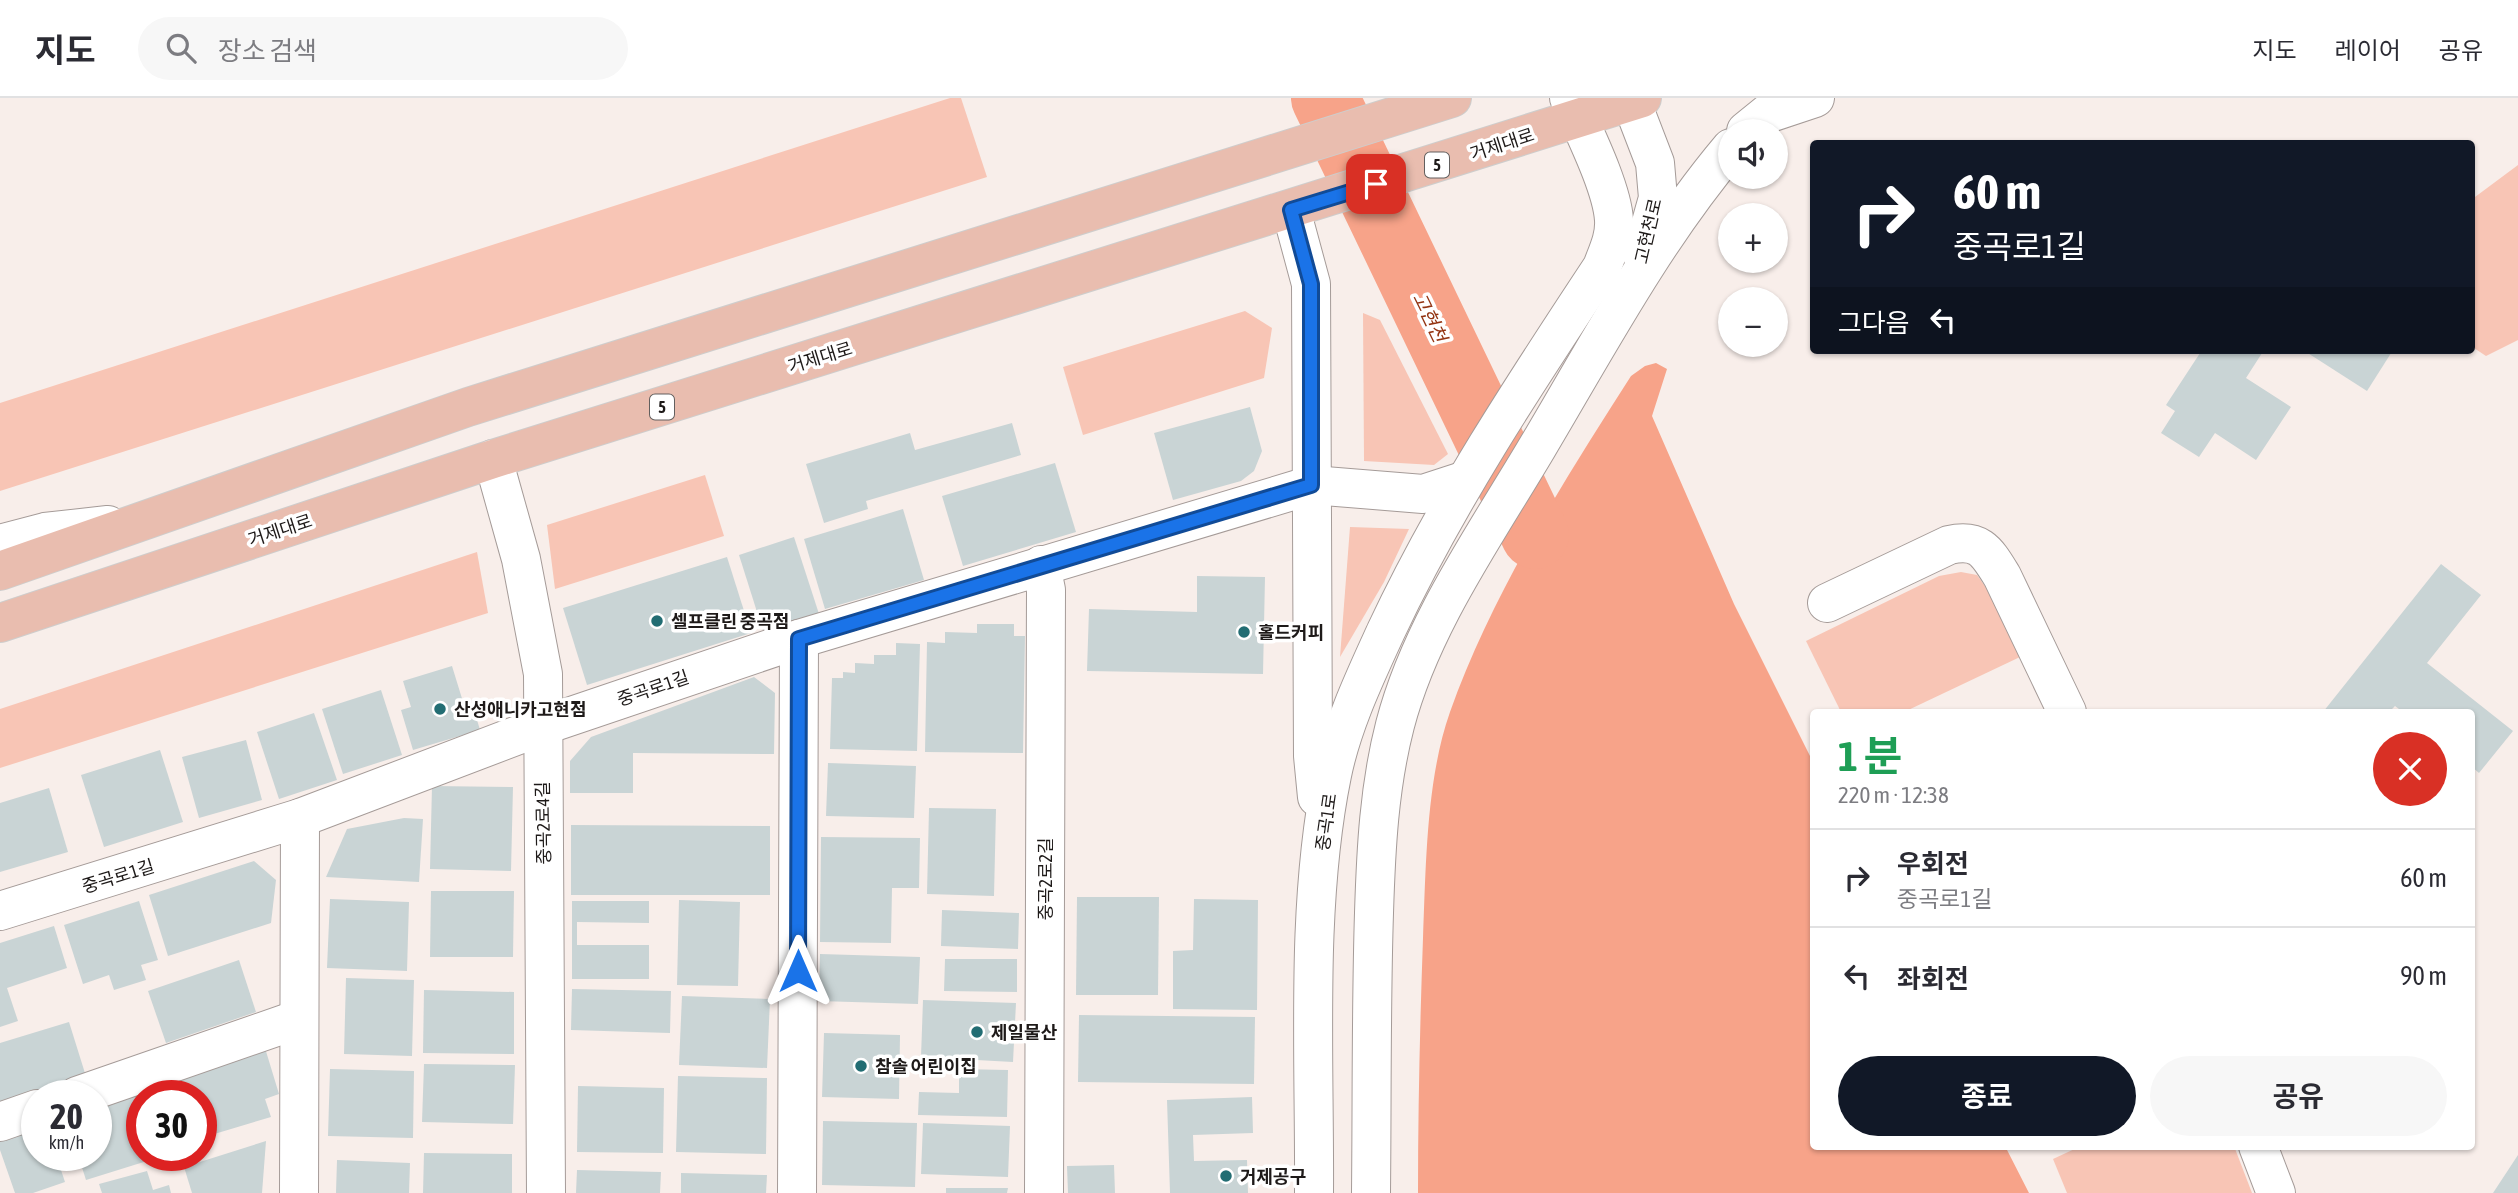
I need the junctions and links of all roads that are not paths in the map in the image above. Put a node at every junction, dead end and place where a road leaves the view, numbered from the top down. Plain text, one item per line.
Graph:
1 (1452, 98) edge
2 (1815, 98) edge
3 (1634, 99) edge
4 (1565, 116) edge
5 (1761, 119) edge
6 (1718, 164) edge
7 (1309, 205) junction
8 (1635, 284) junction
9 (493, 459) junction
10 (1466, 481) junction
11 (1311, 485) junction
12 (140, 522) junction
13 (0, 544) edge
14 (1041, 565) junction
15 (0, 571) edge
16 (1827, 603) dead end
17 (0, 623) edge
18 (799, 639) junction
19 (2066, 709) edge
20 (542, 726) junction
21 (300, 818) junction
22 (1323, 844) junction
23 (0, 911) edge
24 (299, 1019) junction
25 (112, 1084) edge
26 (21, 1115) edge
27 (0, 1122) edge
28 (2260, 1150) edge
29 (299, 1193) edge
30 (546, 1193) edge
31 (797, 1193) edge
32 (1044, 1193) edge
33 (1314, 1193) edge
34 (1371, 1193) edge
35 (2276, 1193) edge

1 - 12 main road
2 - 5 street
3 - 4 main road, 거제대로 / 5
3 - 8 street, 고현천로
4 - 7 main road, 거제대로 / 5
4 - 10 street, 중곡1로
6 - 8 street
7 - 9 main road, 거제대로 / 5
7 - 11 street
8 - 34 street
9 - 17 main road, 거제대로 / 5
9 - 20 street, 중곡2로4길
10 - 11 street
10 - 22 street, 중곡1로
11 - 14 street, 중곡로1길
11 - 22 street
12 - 13 street
12 - 15 main road
14 - 18 street, 중곡로1길
14 - 32 street, 중곡2로2길
16 - 19 street
18 - 20 street, 중곡로1길
18 - 31 street
20 - 21 street, 중곡로1길
20 - 30 street, 중곡2로4길
21 - 23 street, 중곡로1길
21 - 24 street
22 - 33 street, 중곡1로
24 - 25 street
24 - 29 street
26 - 27 street
28 - 35 street

